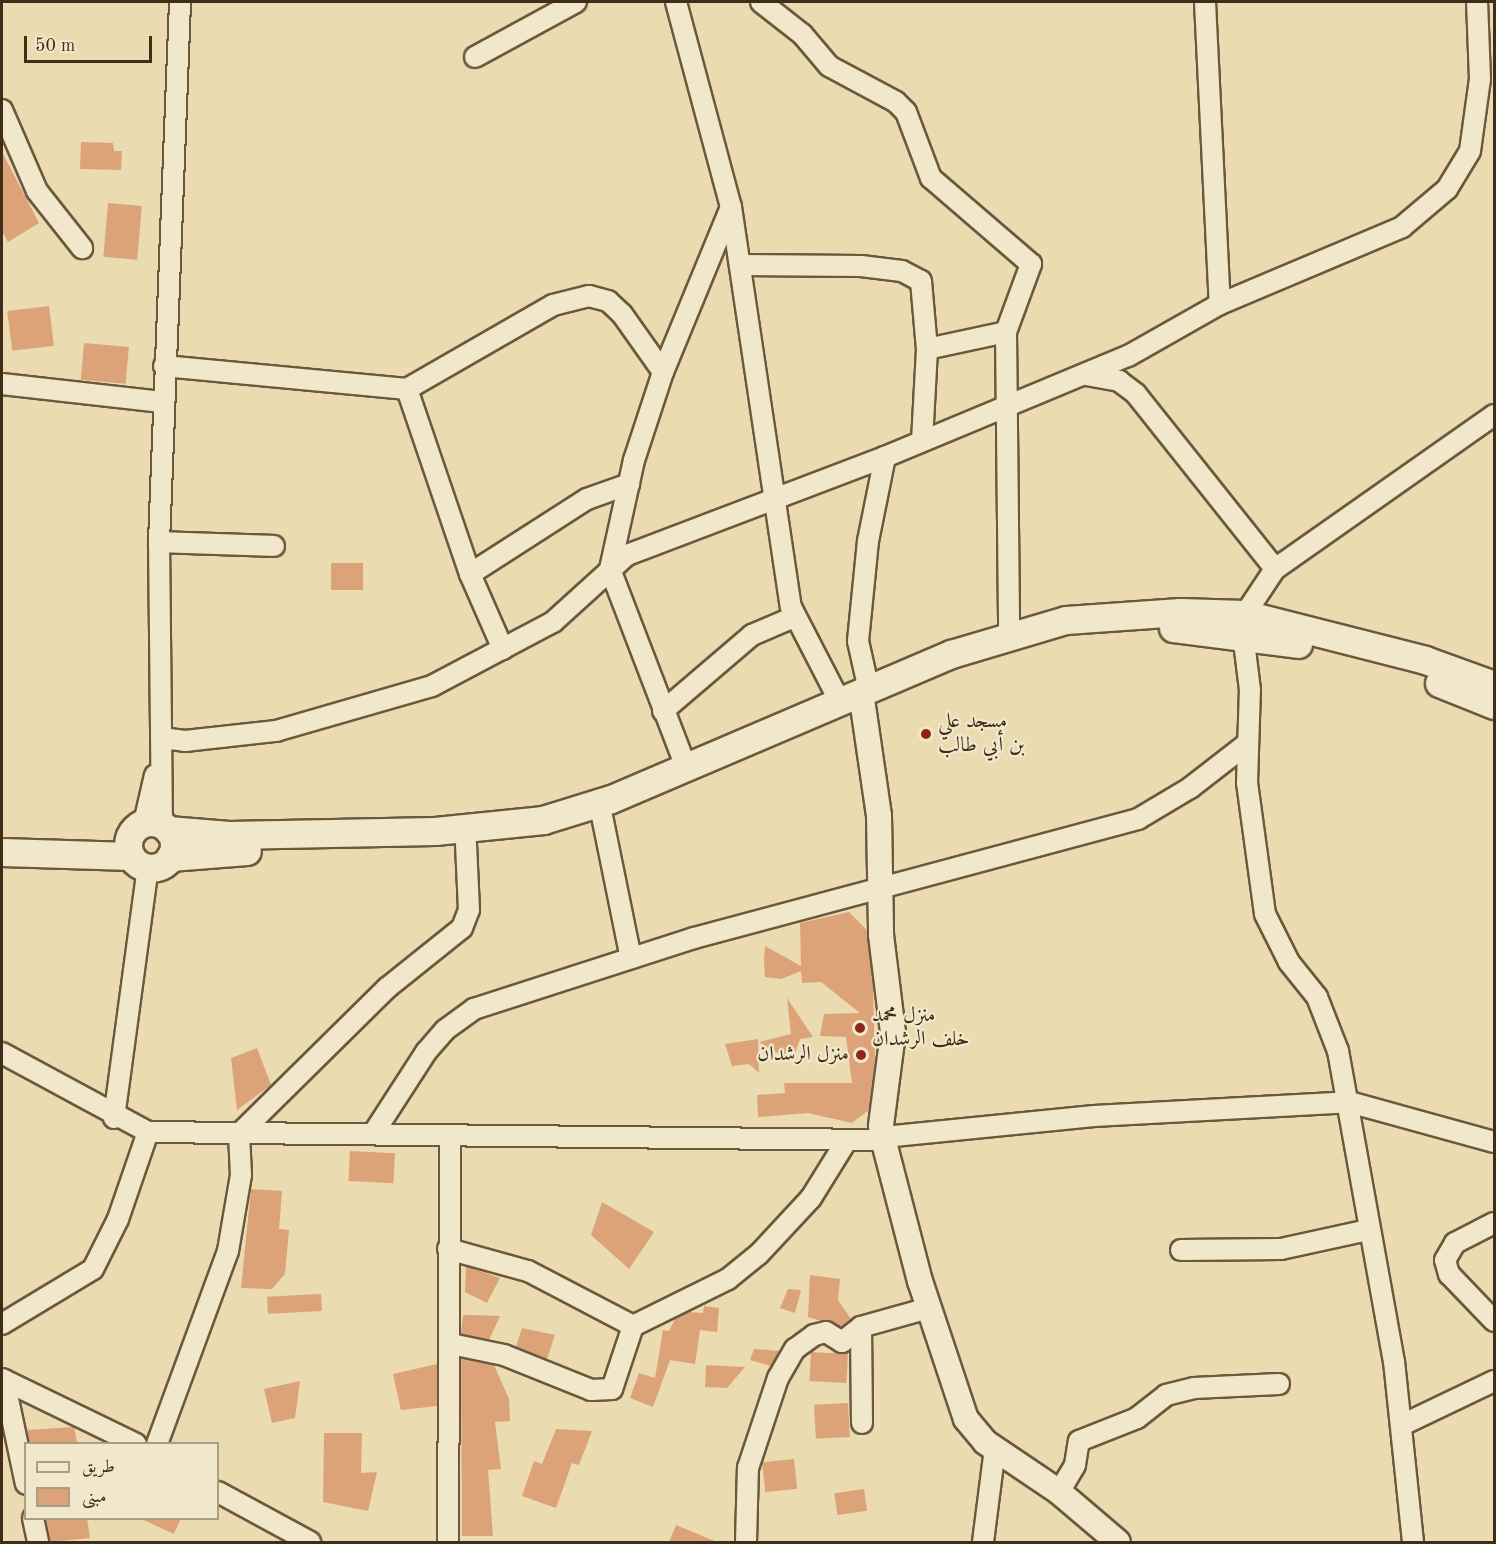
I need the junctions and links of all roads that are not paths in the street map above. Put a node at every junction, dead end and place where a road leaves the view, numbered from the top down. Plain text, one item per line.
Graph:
1 (180, 2) edge
2 (576, 2) edge
3 (676, 2) edge
4 (761, 2) edge
5 (1205, 2) edge
6 (1477, 2) edge
7 (475, 57) dead end
8 (2, 110) edge
9 (731, 207) junction
10 (82, 248) dead end
11 (740, 266) junction
12 (1220, 304) junction
13 (1006, 332) junction
14 (927, 349) junction
15 (164, 366) junction
16 (663, 372) junction
17 (1082, 375) junction
18 (2, 384) edge
19 (407, 389) junction
20 (162, 402) junction
21 (1004, 405) junction
22 (1494, 415) edge
23 (922, 440) junction
24 (885, 457) junction
25 (629, 484) junction
26 (774, 499) junction
27 (159, 542) junction
28 (274, 546) dead end
29 (610, 569) junction
30 (470, 574) junction
31 (1272, 576) junction
32 (794, 617) junction
33 (1255, 626) junction
34 (1009, 633) junction
35 (503, 649) junction
36 (1494, 684) edge
37 (857, 697) junction
38 (1494, 705) edge
39 (663, 711) junction
40 (1248, 743) junction
41 (161, 745) junction
42 (686, 764) junction
43 (1208, 776) junction
44 (1247, 783) junction
45 (602, 816) junction
46 (2, 838) edge
47 (150, 842) junction
48 (466, 843) junction
49 (2, 852) edge
50 (881, 889) junction
51 (631, 958) junction
52 (2, 1053) edge
53 (1349, 1102) junction
54 (114, 1118) junction
55 (148, 1132) junction
56 (239, 1134) junction
57 (373, 1134) junction
58 (884, 1137) junction
59 (450, 1139) junction
60 (847, 1140) junction
61 (1494, 1142) edge
62 (1494, 1222) edge
63 (1368, 1230) junction
64 (448, 1249) junction
65 (1181, 1250) dead end
66 (929, 1308) junction
67 (1494, 1322) edge
68 (2, 1323) edge
69 (633, 1326) junction
70 (861, 1327) junction
71 (451, 1344) junction
72 (3, 1379) edge
73 (1494, 1381) edge
74 (1279, 1384) dead end
75 (862, 1423) dead end
76 (1402, 1425) junction
77 (134, 1442) edge
78 (158, 1442) edge
79 (995, 1448) junction
80 (24, 1475) edge
81 (1059, 1492) junction
82 (219, 1493) edge
83 (33, 1520) edge
84 (38, 1542) edge
85 (310, 1542) edge
86 (448, 1542) edge
87 (746, 1542) edge
88 (983, 1542) edge
89 (1118, 1542) edge
90 (1413, 1542) edge

1 - 15 street
2 - 7 street
3 - 9 street
4 - 13 street
5 - 12 street
6 - 12 street
8 - 10 street
9 - 11 street
9 - 16 street
11 - 14 street
11 - 26 street
12 - 17 street
13 - 14 street
13 - 21 street
14 - 23 street
15 - 19 street
15 - 20 street
16 - 19 street
16 - 25 street
17 - 21 street
17 - 31 street
18 - 20 street
19 - 30 street
20 - 27 street
21 - 23 street
21 - 34 street
22 - 31 street
23 - 24 street
24 - 26 street
24 - 37 street
25 - 29 street
25 - 30 street
26 - 29 street
26 - 32 street
27 - 28 street
27 - 41 street
29 - 35 street
29 - 39 street
30 - 35 street
31 - 33 street
32 - 37 street
32 - 39 street
33 - 34 main road
33 - 36 main road
33 - 37 main road
33 - 38 main road
33 - 40 street
34 - 37 main road
35 - 41 street
37 - 42 main road
37 - 45 main road
37 - 50 street
39 - 42 street
40 - 43 street
40 - 44 street
41 - 47 street
42 - 47 main road
43 - 44 street
43 - 50 street
44 - 53 street
45 - 48 main road
45 - 51 street
46 - 47 main road
47 - 48 main road
47 - 49 main road
47 - 54 street
48 - 56 street
50 - 51 street
50 - 58 street
51 - 57 street
52 - 54 street
53 - 58 street
53 - 61 street
53 - 63 street
54 - 55 street
55 - 56 street
55 - 68 street
56 - 57 street
56 - 78 street
57 - 59 street
58 - 60 street
58 - 66 street
59 - 60 street
59 - 64 street
60 - 69 street
62 - 67 street
63 - 65 street
63 - 76 street
64 - 69 street
64 - 71 street
66 - 70 street
66 - 79 street
69 - 71 street
70 - 75 street
70 - 87 street
71 - 86 street
72 - 77 street
72 - 80 street
73 - 76 street
74 - 81 street
76 - 90 street
79 - 81 street
79 - 88 street
81 - 89 street
82 - 85 street
83 - 84 street

